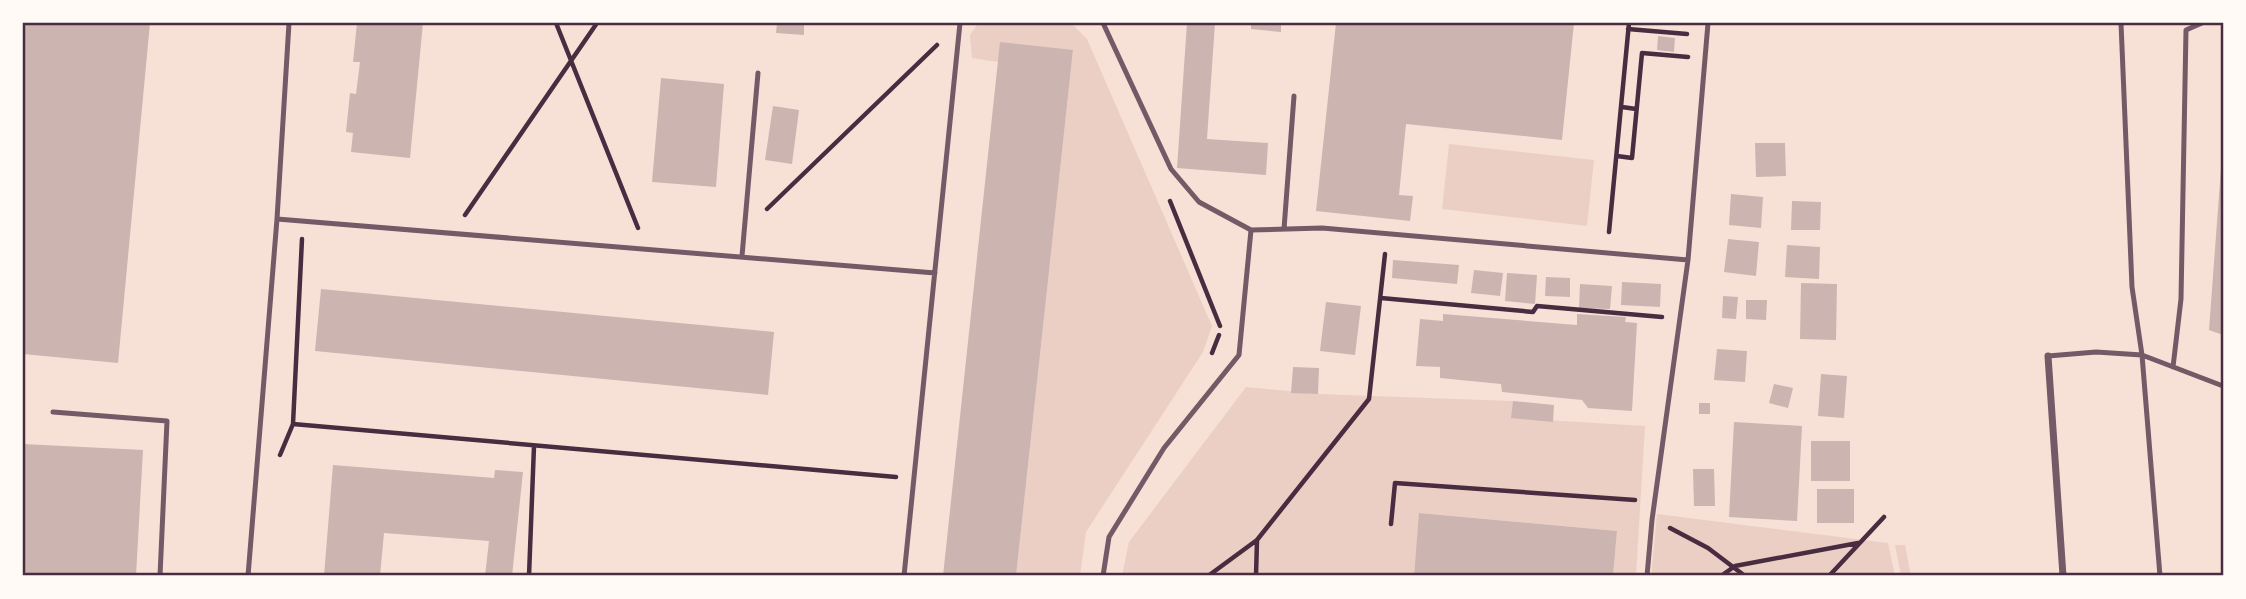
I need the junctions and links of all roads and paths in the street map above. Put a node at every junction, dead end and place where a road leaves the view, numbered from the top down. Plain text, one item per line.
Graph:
1 (289, 23) edge
2 (556, 23) edge
3 (597, 23) edge
4 (960, 23) edge
5 (1103, 23) edge
6 (1708, 23) edge
7 (2121, 23) edge
8 (2202, 23) edge
9 (1629, 26) edge
10 (1707, 36) junction
11 (940, 42) dead end
12 (1705, 58) junction
13 (571, 61) junction
14 (758, 73) dead end
15 (1294, 96) dead end
16 (1622, 107) junction
17 (1636, 109) junction
18 (1617, 156) junction
19 (1165, 189) dead end
20 (277, 219) junction
21 (303, 221) junction
22 (746, 229) junction
23 (1284, 229) junction
24 (1251, 230) junction
25 (453, 233) junction
26 (1386, 234) junction
27 (646, 248) junction
28 (1607, 251) junction
29 (742, 256) junction
30 (1688, 260) junction
31 (935, 273) junction
32 (1381, 298) junction
33 (1663, 317) dead end
34 (2142, 355) junction
35 (2048, 356) joint
36 (1210, 357) dead end
37 (2173, 367) junction
38 (2223, 386) edge
39 (53, 412) dead end
40 (293, 424) junction
41 (534, 446) junction
42 (277, 462) dead end
43 (914, 478) junction
44 (1639, 500) dead end
45 (1884, 517) dead end
46 (1652, 520) junction
47 (1391, 524) dead end
48 (1257, 540) junction
49 (1858, 543) junction
50 (1735, 566) junction
51 (160, 576) edge
52 (248, 576) edge
53 (529, 576) edge
54 (904, 576) edge
55 (1103, 576) edge
56 (1208, 576) edge
57 (1256, 576) edge
58 (1647, 576) edge
59 (1721, 576) edge
60 (1745, 576) edge
61 (1829, 576) edge
62 (2063, 576) edge
63 (2160, 576) edge

1 - 20 lane
2 - 13 path
3 - 13 path
4 - 31 lane
5 - 24 lane
6 - 10 lane
7 - 34 lane
8 - 37 lane
9 - 10 path
9 - 16 path
10 - 12 lane
11 - 22 path
12 - 17 path
12 - 30 lane
13 - 25 path
13 - 27 path
14 - 22 lane
15 - 23 lane
16 - 17 path
16 - 18 path
17 - 18 path
18 - 28 path
19 - 36 path
20 - 21 lane
20 - 52 lane
21 - 25 lane
21 - 40 path
22 - 29 lane
23 - 24 lane
23 - 26 lane
24 - 55 lane
25 - 27 lane
26 - 28 lane
26 - 32 path
27 - 29 lane
28 - 30 lane
29 - 31 lane
30 - 46 lane
31 - 43 lane
32 - 33 path
32 - 48 path
34 - 35 lane
34 - 37 lane
34 - 63 lane
35 - 62 street
37 - 38 lane
39 - 51 lane
40 - 41 path
40 - 42 path
41 - 43 path
41 - 53 path
43 - 54 lane
44 - 47 path
45 - 49 path
46 - 50 path
46 - 58 lane
48 - 56 path
48 - 57 path
49 - 50 path
49 - 61 path
50 - 59 path
50 - 60 path

